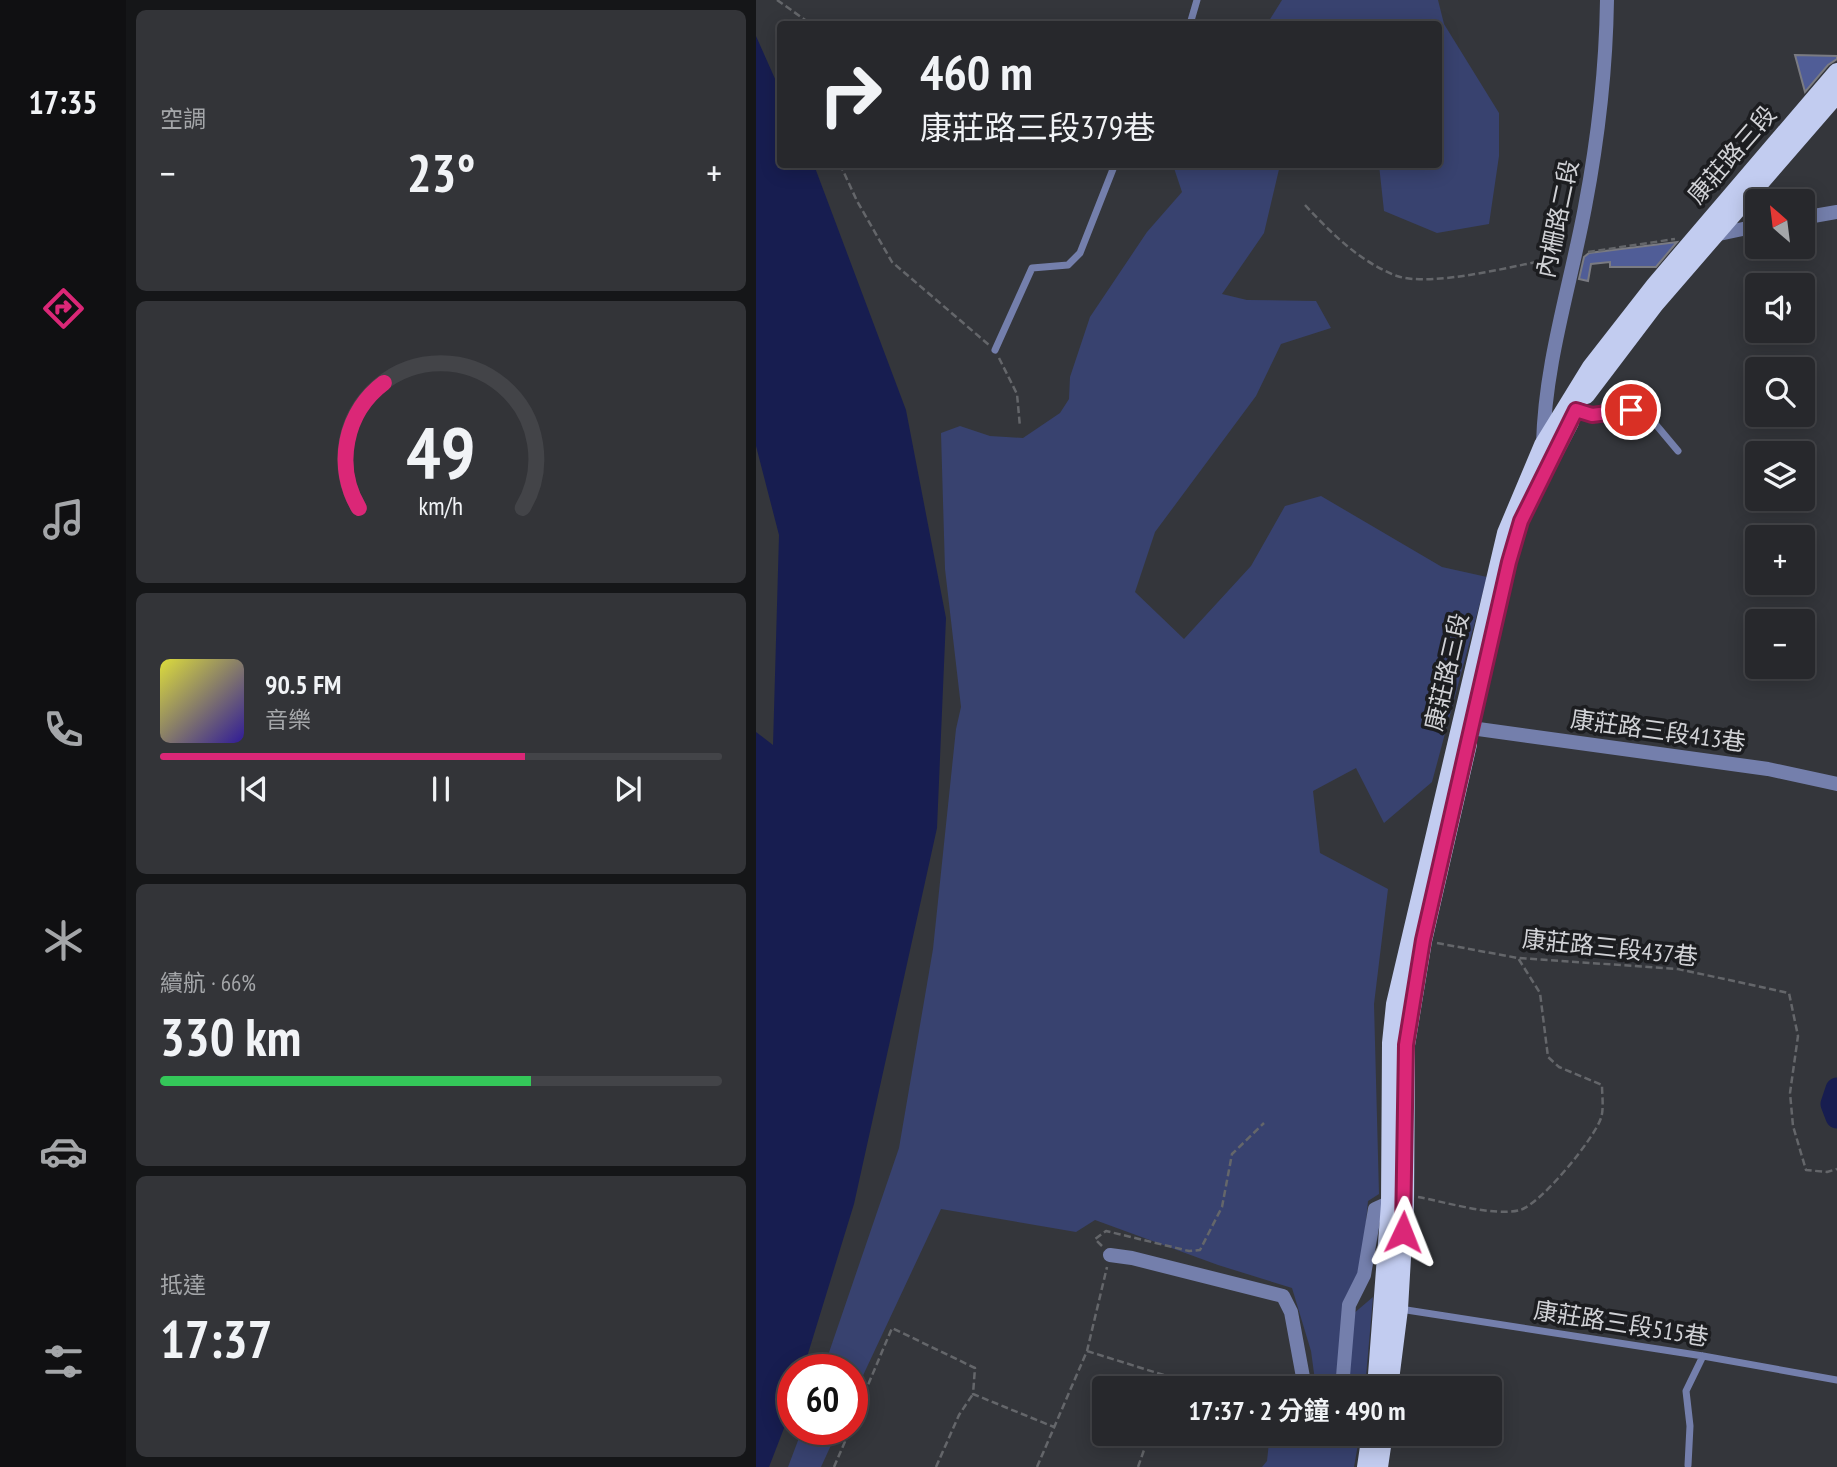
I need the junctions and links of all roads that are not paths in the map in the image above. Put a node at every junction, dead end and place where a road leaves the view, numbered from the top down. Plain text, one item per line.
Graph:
1 (1197, 0) edge
2 (1607, 0) edge
3 (1191, 21) edge
4 (1837, 72) edge
5 (1837, 94) edge
6 (1113, 168) edge
7 (1837, 212) edge
8 (1815, 216) edge
9 (1745, 228) edge
10 (1718, 233) junction
11 (995, 350) road end
12 (1571, 409) junction
13 (1543, 445) junction
14 (1678, 451) dead end
15 (1471, 728) junction
16 (1837, 784) edge
17 (1397, 1199) junction
18 (1110, 1255) dead end
19 (1399, 1309) junction
20 (1703, 1356) junction
21 (1303, 1376) edge
22 (1343, 1376) edge
23 (1378, 1376) edge
24 (1391, 1376) edge
25 (1837, 1380) edge
26 (1369, 1446) edge
27 (1382, 1446) edge
28 (1688, 1465) edge
29 (1366, 1467) edge
30 (1379, 1467) edge

1 - 3 lane
2 - 13 street, 內柵路二段
4 - 12 main road, 康莊路三段
5 - 10 main road, 康莊路三段
6 - 11 lane
7 - 8 street
9 - 10 street
10 - 12 main road, 康莊路三段
12 - 13 main road, 康莊路三段
12 - 14 lane
12 - 15 main road, 康莊路三段
13 - 17 main road, 康莊路三段
15 - 16 street, 康莊路三段413巷
15 - 17 main road, 康莊路三段
17 - 19 main road, 康莊路三段
17 - 22 street
17 - 23 main road, 康莊路三段
18 - 21 street
19 - 20 lane, 康莊路三段515巷
19 - 24 main road, 康莊路三段
20 - 25 lane, 康莊路三段515巷
20 - 28 lane
26 - 29 main road
27 - 30 main road

